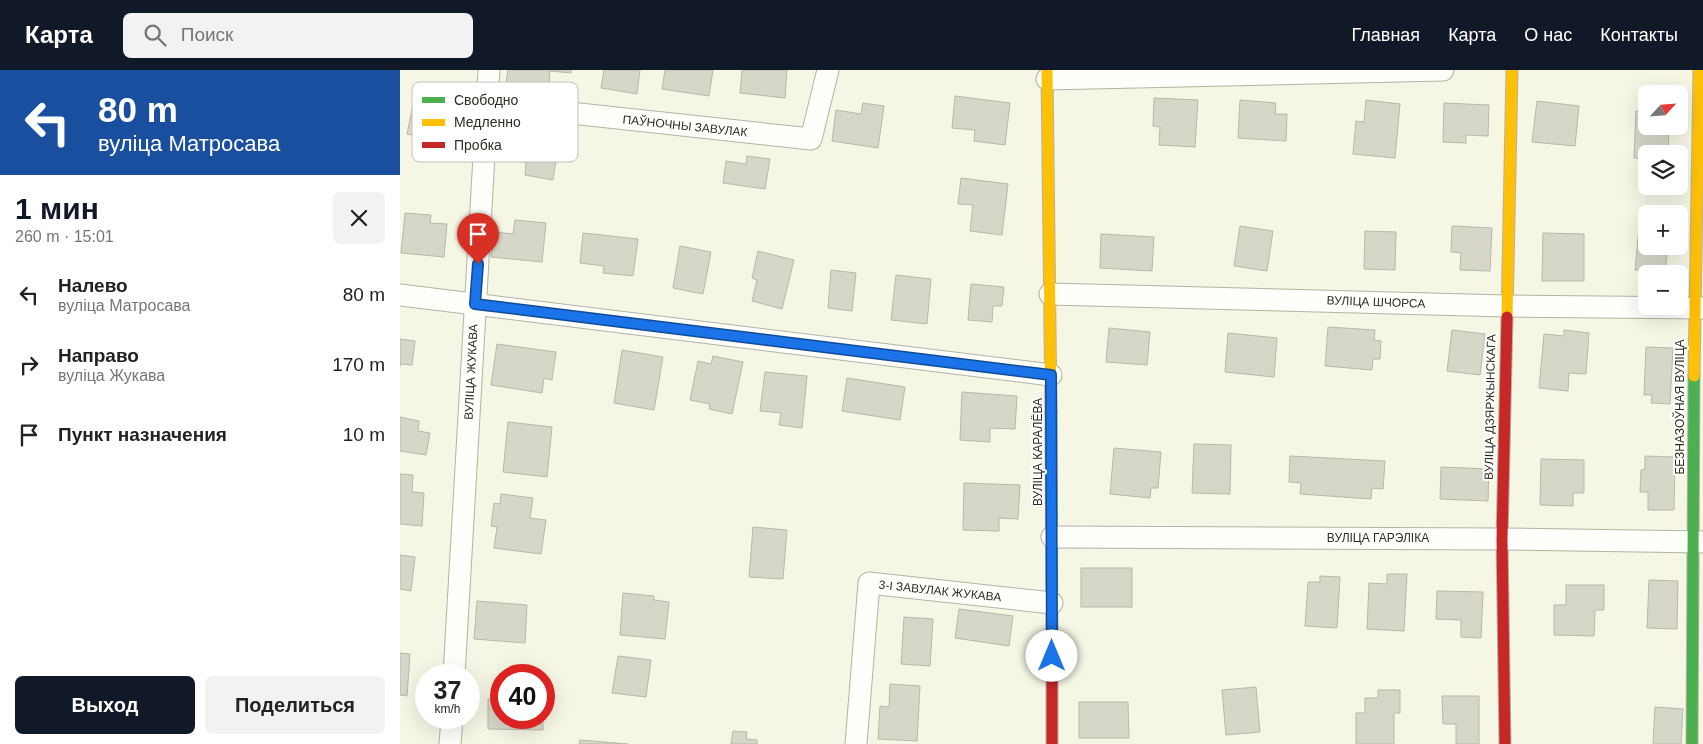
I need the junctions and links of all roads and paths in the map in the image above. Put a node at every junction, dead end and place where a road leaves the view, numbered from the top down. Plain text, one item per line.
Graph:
1 (828, 70) edge
2 (1443, 70) edge
3 (1512, 70) edge
4 (1699, 70) edge
5 (1047, 74) edge
6 (578, 114) edge
7 (484, 162) edge
8 (1050, 294) junction
9 (400, 295) edge
10 (475, 304) junction
11 (1506, 306) junction
12 (1699, 307) edge
13 (1051, 375) junction
14 (1052, 537) junction
15 (1502, 539) junction
16 (1698, 542) edge
17 (1052, 603) junction
18 (455, 664) edge
19 (451, 729) edge
20 (450, 744) edge
21 (856, 744) edge
22 (1052, 744) edge
23 (1506, 744) edge
24 (1692, 744) edge

1 - 6 street, ПАЎНОЧНЫ ЗАВУЛАК
2 - 5 street
3 - 11 street, ВУЛІЦА ДЗЯРЖЫНСКАГА
4 - 12 street, БЕЗНАЗОЎНАЯ ВУЛІЦА
5 - 8 street, ВУЛІЦА КАРАЛЁВА
7 - 10 street, ВУЛІЦА ЖУКАВА
8 - 11 street, ВУЛІЦА ШЧОРСА
8 - 13 street, ВУЛІЦА КАРАЛЁВА
9 - 10 street
10 - 13 street
10 - 18 street, ВУЛІЦА ЖУКАВА
11 - 12 street, ВУЛІЦА ШЧОРСА
11 - 15 street, ВУЛІЦА ДЗЯРЖЫНСКАГА
12 - 16 street, БЕЗНАЗОЎНАЯ ВУЛІЦА
13 - 14 street, ВУЛІЦА КАРАЛЁВА
14 - 15 street, ВУЛІЦА ГАРЭЛІКА
14 - 17 street, ВУЛІЦА КАРАЛЁВА
15 - 16 street, ВУЛІЦА ГАРЭЛІКА
15 - 23 street, ВУЛІЦА ДЗЯРЖЫНСКАГА
16 - 24 street, БЕЗНАЗОЎНАЯ ВУЛІЦА
17 - 21 street, 3-І ЗАВУЛАК ЖУКАВА
17 - 22 street, ВУЛІЦА КАРАЛЁВА
19 - 20 street

